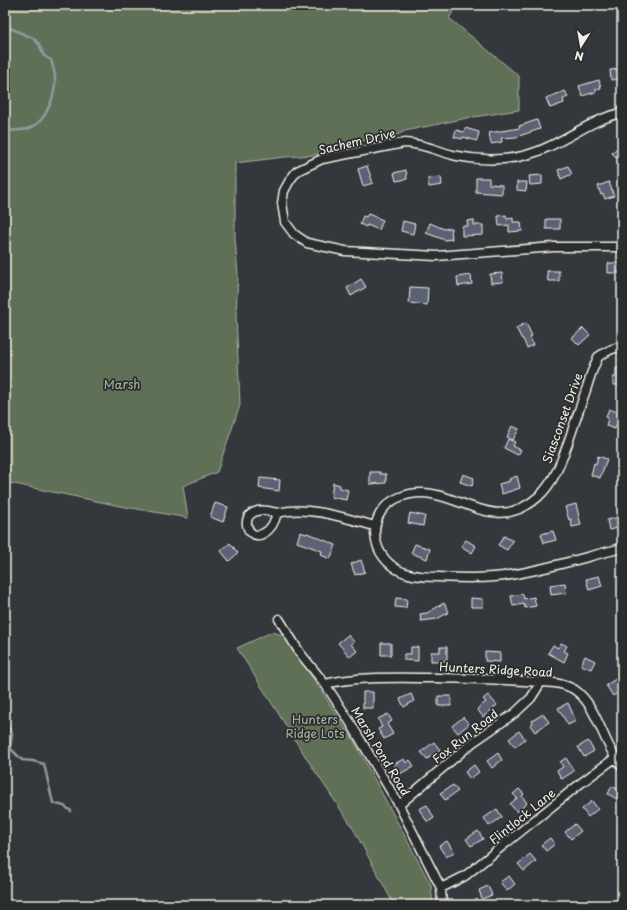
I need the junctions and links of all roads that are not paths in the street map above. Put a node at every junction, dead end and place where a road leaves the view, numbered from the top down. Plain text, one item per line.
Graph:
1 (622, 113) edge
2 (622, 247) edge
3 (622, 347) edge
4 (278, 512) dead end
5 (375, 526) junction
6 (622, 548) edge
7 (279, 619) dead end
8 (541, 682) junction
9 (325, 684) junction
10 (615, 758) junction
11 (622, 767) edge
12 (398, 805) junction
13 (441, 888) junction
14 (442, 905) edge

1 - 2 street, Sachem Drive
3 - 5 street, Siasconset Drive
4 - 5 street
5 - 6 street
7 - 9 street, Marsh Pond Road
8 - 9 street, Hunters Ridge Road
8 - 10 street, Hunters Ridge Road
8 - 12 street, Fox Run Road
9 - 12 street, Marsh Pond Road
10 - 11 street, Hunters Ridge Road
10 - 13 street, Flintlock Lane
12 - 13 street, Marsh Pond Road
13 - 14 street, Marsh Pond Road

